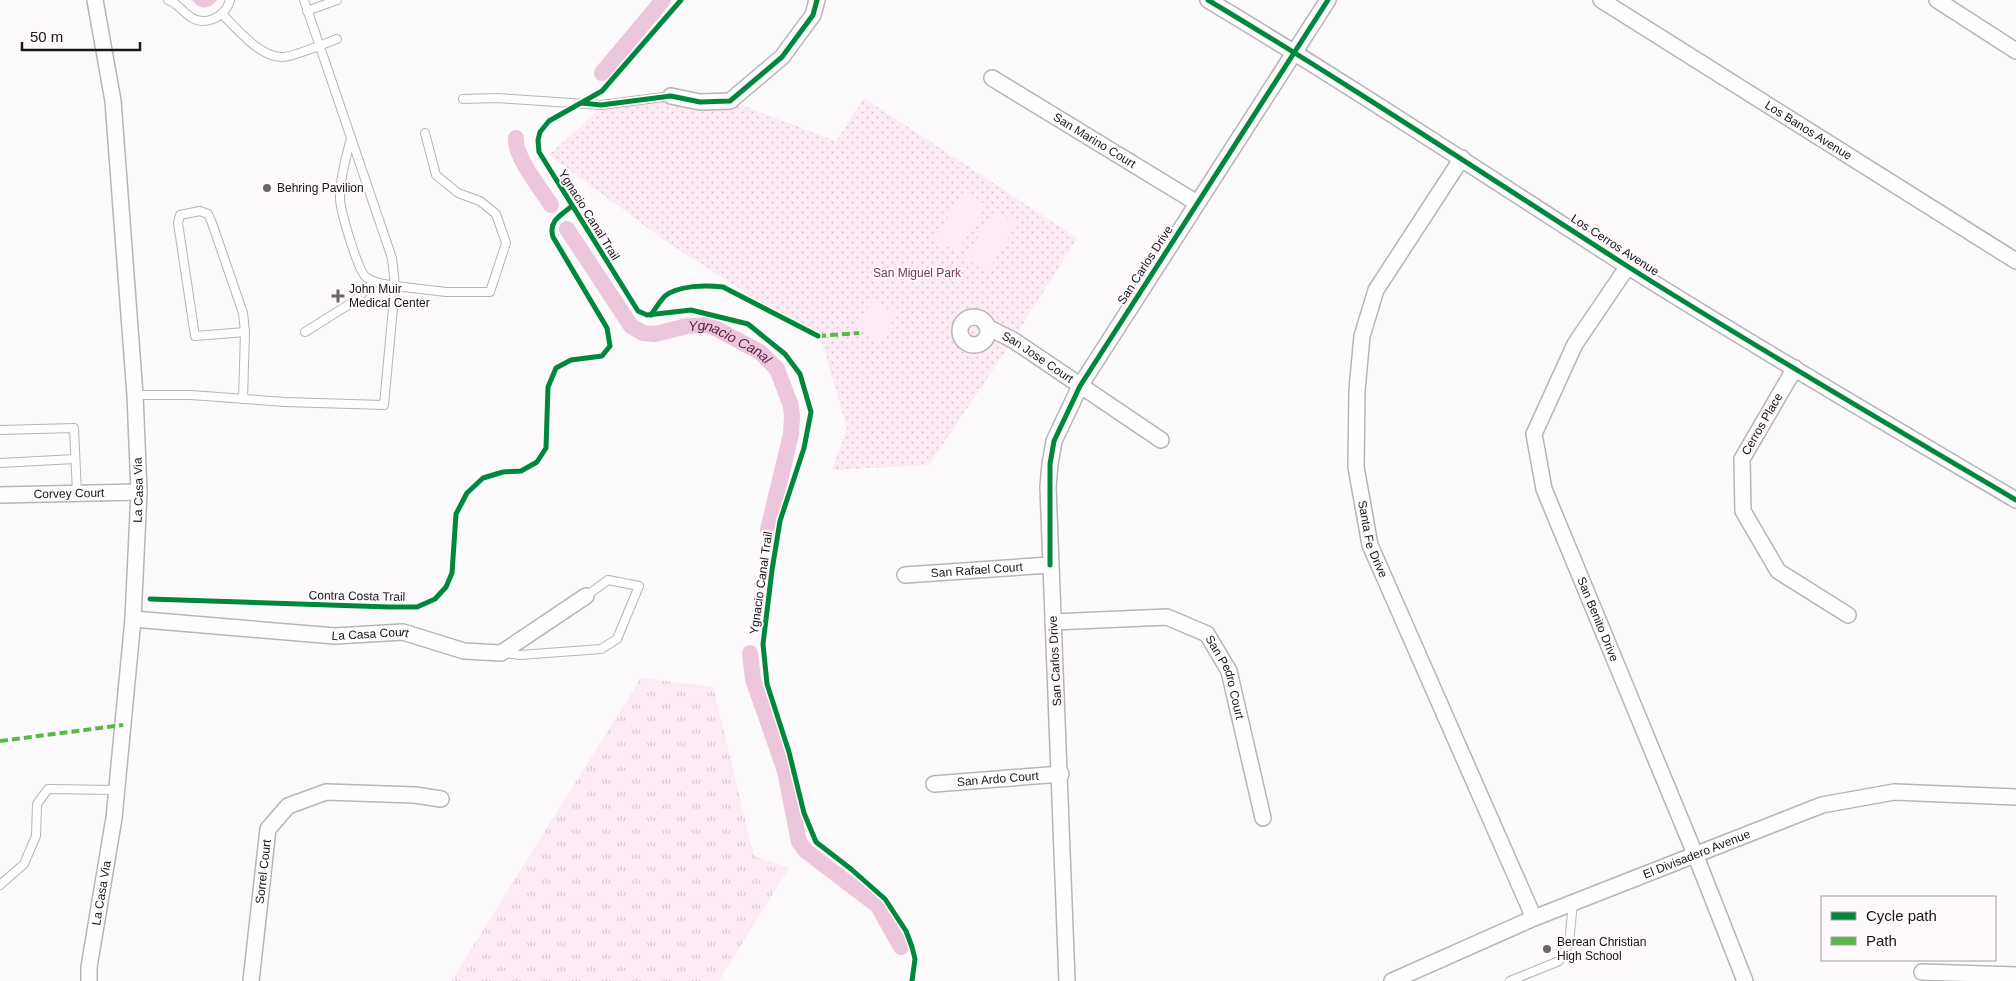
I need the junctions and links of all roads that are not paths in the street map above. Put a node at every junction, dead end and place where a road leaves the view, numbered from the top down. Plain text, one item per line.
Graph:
1 (95, 0) edge
2 (168, 0) edge
3 (178, 0) edge
4 (230, 0) edge
5 (304, 0) edge
6 (336, 0) edge
7 (817, 0) edge
8 (1208, 0) edge
9 (1328, 0) edge
10 (1601, 0) edge
11 (1937, 0) edge
12 (182, 8) junction
13 (307, 11) junction
14 (222, 14) junction
15 (338, 39) dead end
16 (319, 46) junction
17 (2016, 51) edge
18 (1295, 52) junction
19 (992, 78) dead end
20 (670, 96) joint
21 (464, 99) dead end
22 (425, 133) dead end
23 (351, 138) junction
24 (1462, 158) junction
25 (1197, 203) junction
26 (2016, 261) edge
27 (1628, 266) junction
28 (374, 282) junction
29 (395, 286) junction
30 (987, 327) dead end
31 (245, 332) junction
32 (305, 332) dead end
33 (1795, 368) junction
34 (1080, 386) junction
35 (135, 395) junction
36 (242, 399) junction
37 (0, 430) edge
38 (1161, 440) dead end
39 (75, 459) junction
40 (0, 463) edge
41 (139, 492) junction
42 (77, 493) junction
43 (0, 495) edge
44 (2016, 500) edge
45 (1050, 565) junction
46 (904, 575) dead end
47 (586, 596) joint
48 (1848, 615) dead end
49 (133, 619) junction
50 (1053, 622) junction
51 (501, 653) junction
52 (1060, 774) junction
53 (934, 784) dead end
54 (116, 790) junction
55 (2016, 797) edge
56 (441, 799) dead end
57 (1262, 818) dead end
58 (1695, 854) junction
59 (0, 885) edge
60 (1573, 902) junction
61 (1534, 918) junction
62 (1922, 972) dead end
63 (2016, 974) edge
64 (89, 981) edge
65 (250, 981) edge
66 (1068, 981) edge
67 (1392, 981) edge
68 (1510, 981) edge
69 (1745, 981) edge

1 - 35 street, La Casa Via
2 - 12 lane
3 - 12 lane
4 - 14 lane
5 - 13 lane
6 - 13 lane
7 - 20 street
8 - 18 street, Los Cerros Avenue
9 - 18 street, San Carlos Drive
10 - 26 street, Los Banos Avenue
11 - 17 street
12 - 14 lane
13 - 16 lane
14 - 16 lane
15 - 16 lane
16 - 23 lane
18 - 24 street, Los Cerros Avenue
18 - 25 street, San Carlos Drive
19 - 25 street, San Marino Court
20 - 21 lane
22 - 29 lane
23 - 28 lane
23 - 29 lane
24 - 27 street, Los Cerros Avenue
24 - 61 street, Santa Fe Drive
25 - 34 street, San Carlos Drive
27 - 33 street, Los Cerros Avenue
27 - 58 street, San Benito Drive
28 - 29 lane
28 - 32 lane
29 - 36 lane
30 - 34 street, San Jose Court
31 - 31 lane
31 - 36 lane
33 - 44 street, Los Cerros Avenue
33 - 48 street, Cerros Place
34 - 38 street, San Jose Court
34 - 45 street, San Carlos Drive
35 - 36 lane
35 - 41 street, La Casa Via
37 - 39 lane
39 - 40 lane
39 - 42 lane
41 - 42 street, Corvey Court
41 - 49 street, La Casa Via
42 - 43 street, Corvey Court
45 - 46 street, San Rafael Court
45 - 50 street, San Carlos Drive
47 - 51 street
47 - 51 lane
49 - 51 street, La Casa Court
49 - 54 street, La Casa Via
50 - 52 street, San Carlos Drive
50 - 57 street, San Pedro Court
52 - 53 street, San Ardo Court
52 - 66 street, San Carlos Drive
54 - 59 lane
54 - 64 street, La Casa Via
55 - 58 street, El Divisadero Avenue
56 - 65 street, Sorrel Court
58 - 60 street, El Divisadero Avenue
58 - 69 street, San Benito Drive
60 - 61 street, El Divisadero Avenue
60 - 68 lane
61 - 67 street, El Divisadero Avenue
62 - 63 street

